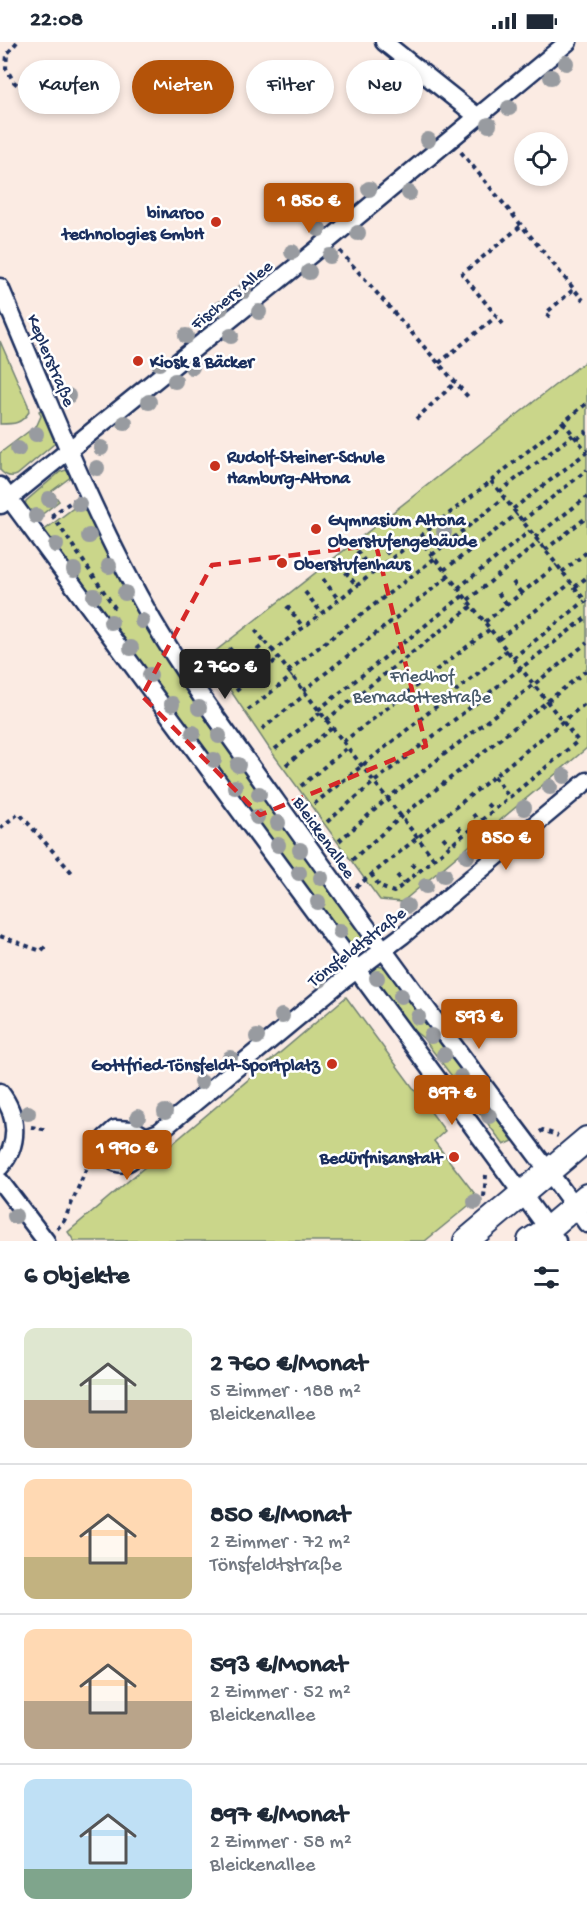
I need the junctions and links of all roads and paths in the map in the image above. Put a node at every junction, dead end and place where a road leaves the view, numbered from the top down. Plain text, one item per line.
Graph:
1 (17, 42) edge
2 (384, 42) edge
3 (568, 42) edge
4 (18, 85) edge
5 (478, 117) junction
6 (451, 140) junction
7 (522, 225) junction
8 (346, 257) dead end
9 (0, 287) edge
10 (574, 289) junction
11 (583, 300) dead end
12 (496, 316) junction
13 (550, 317) dead end
14 (503, 324) dead end
15 (439, 363) junction
16 (455, 382) junction
17 (469, 398) dead end
18 (587, 403) edge
19 (416, 419) dead end
20 (563, 422) junction
21 (587, 431) edge
22 (573, 435) junction
23 (577, 439) junction
24 (68, 449) junction
25 (587, 452) edge
26 (587, 470) edge
27 (490, 481) junction
28 (87, 490) junction
29 (499, 492) junction
30 (3, 496) edge
31 (587, 497) edge
32 (504, 498) junction
33 (513, 509) junction
34 (517, 514) junction
35 (587, 517) edge
36 (522, 521) junction
37 (32, 530) junction
38 (530, 531) junction
39 (417, 536) junction
40 (374, 537) dead end
41 (535, 537) junction
42 (539, 542) junction
43 (545, 550) junction
44 (357, 551) dead end
45 (587, 552) edge
46 (433, 556) junction
47 (391, 557) junction
48 (340, 565) dead end
49 (557, 565) junction
50 (444, 570) junction
51 (373, 572) junction
52 (562, 572) junction
53 (449, 576) junction
54 (587, 577) edge
55 (323, 579) dead end
56 (513, 582) dead end
57 (571, 583) junction
58 (356, 585) junction
59 (575, 587) junction
60 (458, 588) junction
61 (305, 592) dead end
62 (498, 593) dead end
63 (521, 593) junction
64 (464, 595) junction
65 (338, 599) junction
66 (468, 600) junction
67 (586, 602) edge
68 (507, 604) junction
69 (287, 606) dead end
70 (472, 606) junction
71 (321, 612) junction
72 (587, 617) edge
73 (485, 622) junction
74 (303, 627) junction
75 (490, 629) junction
76 (255, 630) dead end
77 (498, 639) junction
78 (266, 643) junction
79 (587, 643) edge
80 (229, 648) dead end
81 (507, 650) junction
82 (273, 651) junction
83 (279, 658) junction
84 (513, 658) junction
85 (241, 662) junction
86 (235, 666) junction
87 (521, 668) junction
88 (587, 670) edge
89 (249, 671) dead end
90 (288, 671) junction
91 (239, 672) dead end
92 (292, 676) junction
93 (534, 684) junction
94 (236, 691) dead end
95 (305, 693) junction
96 (548, 701) junction
97 (587, 702) edge
98 (248, 710) dead end
99 (319, 711) junction
100 (326, 720) junction
101 (563, 721) junction
102 (332, 728) junction
103 (262, 729) dead end
104 (343, 742) junction
105 (347, 748) junction
106 (275, 749) dead end
107 (286, 765) dead end
108 (360, 765) junction
109 (494, 776) junction
110 (587, 781) edge
111 (374, 782) junction
112 (301, 786) dead end
113 (509, 797) junction
114 (387, 799) junction
115 (314, 804) dead end
116 (488, 804) dead end
117 (493, 810) junction
118 (473, 814) dead end
119 (401, 817) junction
120 (327, 822) dead end
121 (479, 822) junction
122 (458, 827) dead end
123 (0, 828) edge
124 (464, 834) junction
125 (416, 836) junction
126 (443, 837) dead end
127 (339, 841) dead end
128 (450, 845) junction
129 (434, 859) junction
130 (352, 860) dead end
131 (412, 864) dead end
132 (419, 871) junction
133 (371, 874) junction
134 (397, 874) dead end
135 (74, 875) dead end
136 (365, 878) dead end
137 (404, 883) junction
138 (0, 936) edge
139 (46, 946) dead end
140 (383, 950) junction
141 (357, 968) junction
142 (0, 1092) edge
143 (146, 1137) dead end
144 (587, 1139) edge
145 (92, 1157) dead end
146 (0, 1167) edge
147 (549, 1171) junction
148 (0, 1181) edge
149 (523, 1194) junction
150 (583, 1209) edge
151 (545, 1237) edge
152 (50, 1238) edge
153 (466, 1241) edge

1 - 4 path
2 - 5 street
3 - 5 street, Fischers Allee
5 - 6 street, Fischers Allee
6 - 7 path
6 - 24 street, Fischers Allee
7 - 10 path
7 - 12 path
8 - 15 path
9 - 24 street, Keplerstraße
10 - 11 path
10 - 13 path
12 - 14 path
12 - 15 path
15 - 16 path
16 - 17 path
16 - 19 path
18 - 20 path
20 - 22 path
20 - 27 path
21 - 23 path
22 - 23 path
22 - 29 path
23 - 25 path
24 - 28 street, Bleickenallee
24 - 30 street, Fischers Allee
25 - 33 path
26 - 36 path
27 - 29 path
27 - 39 path
28 - 37 path
28 - 140 street, Bleickenallee
29 - 32 path
30 - 37 street
31 - 41 path
32 - 33 path
32 - 46 path
33 - 34 path
34 - 36 path
34 - 50 path
35 - 43 path
36 - 38 path
37 - 141 street
38 - 41 path
38 - 60 path
39 - 46 path
39 - 47 path
40 - 47 path
41 - 42 path
42 - 43 path
42 - 66 path
43 - 49 path
44 - 51 path
45 - 52 path
46 - 50 path
46 - 90 path
47 - 51 path
48 - 58 path
49 - 52 path
49 - 63 path
50 - 53 path
51 - 58 path
52 - 57 path
53 - 60 path
53 - 95 path
54 - 59 path
55 - 65 path
56 - 63 path
57 - 59 path
57 - 77 path
58 - 65 path
59 - 67 path
60 - 64 path
61 - 71 path
62 - 68 path
63 - 68 path
64 - 66 path
64 - 99 path
65 - 71 path
66 - 70 path
67 - 84 path
68 - 73 path
69 - 74 path
70 - 73 path
70 - 100 path
71 - 74 path
72 - 87 path
73 - 75 path
74 - 82 path
75 - 77 path
75 - 104 path
76 - 78 path
77 - 81 path
78 - 82 path
78 - 85 path
79 - 93 path
80 - 85 path
81 - 84 path
81 - 108 path
82 - 83 path
83 - 90 path
83 - 94 path
84 - 87 path
85 - 86 path
85 - 89 path
86 - 86 path
86 - 91 path
87 - 93 path
87 - 111 path
88 - 96 path
90 - 92 path
92 - 95 path
92 - 98 path
93 - 96 path
93 - 114 path
95 - 99 path
95 - 103 path
96 - 101 path
96 - 119 path
97 - 101 path
99 - 100 path
99 - 106 path
100 - 102 path
101 - 109 path
101 - 113 path
102 - 104 path
102 - 107 path
104 - 105 path
105 - 108 path
105 - 112 path
108 - 111 path
108 - 115 path
109 - 113 path
109 - 125 path
110 - 140 street, Tönsfeldtstraße
111 - 114 path
111 - 120 path
113 - 117 path
114 - 119 path
114 - 127 path
116 - 117 path
117 - 121 path
118 - 121 path
119 - 125 path
119 - 130 path
121 - 124 path
122 - 124 path
123 - 135 path
124 - 128 path
125 - 129 path
125 - 133 path
126 - 128 path
128 - 129 path
129 - 132 path
131 - 132 path
132 - 137 path
133 - 136 path
133 - 137 path
134 - 137 path
138 - 139 path
140 - 141 street, Tönsfeldtstraße
140 - 147 street, Bleickenallee
141 - 143 street, Tönsfeldtstraße
141 - 149 street
142 - 146 street
144 - 147 main road
145 - 152 path
147 - 149 main road
147 - 150 street, Bleickenallee
148 - 152 street
149 - 151 street
149 - 153 main road
150 - 151 main road

